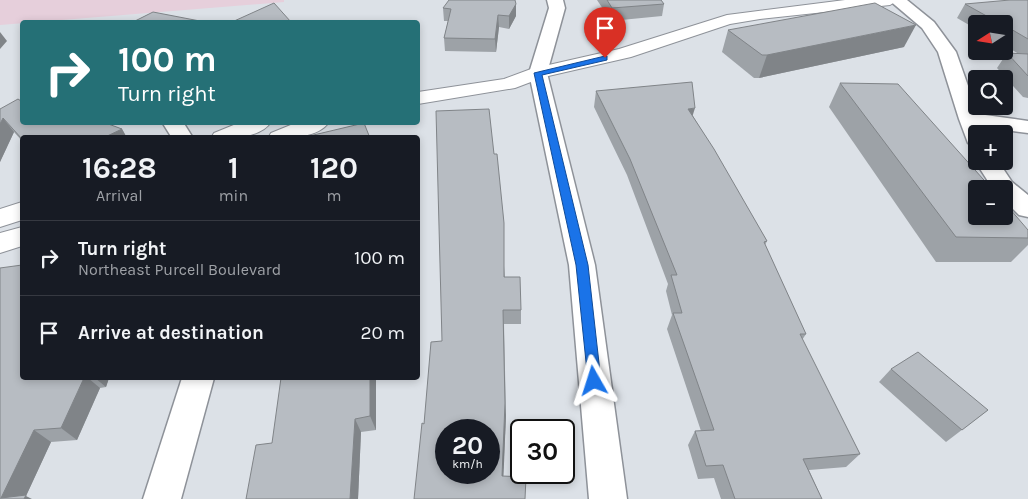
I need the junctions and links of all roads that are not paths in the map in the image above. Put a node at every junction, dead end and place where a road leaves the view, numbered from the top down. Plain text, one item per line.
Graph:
1 (555, 0) edge
2 (890, 0) edge
3 (897, 0) edge
4 (538, 73) junction
5 (427, 78) dead end
6 (420, 98) edge
7 (969, 119) junction
8 (254, 125) edge
9 (312, 125) edge
10 (971, 125) edge
11 (1028, 126) edge
12 (229, 135) edge
13 (286, 135) edge
14 (992, 170) edge
15 (1028, 209) edge
16 (20, 212) edge
17 (0, 218) edge
18 (20, 238) edge
19 (0, 244) edge
20 (197, 380) edge
21 (162, 499) edge
22 (608, 499) edge

1 - 4 street
2 - 4 street
3 - 7 street
4 - 5 street
4 - 6 street
4 - 22 street
7 - 10 street
7 - 11 street
8 - 12 street
9 - 13 street
14 - 15 street
16 - 17 street
18 - 19 street
20 - 21 street

